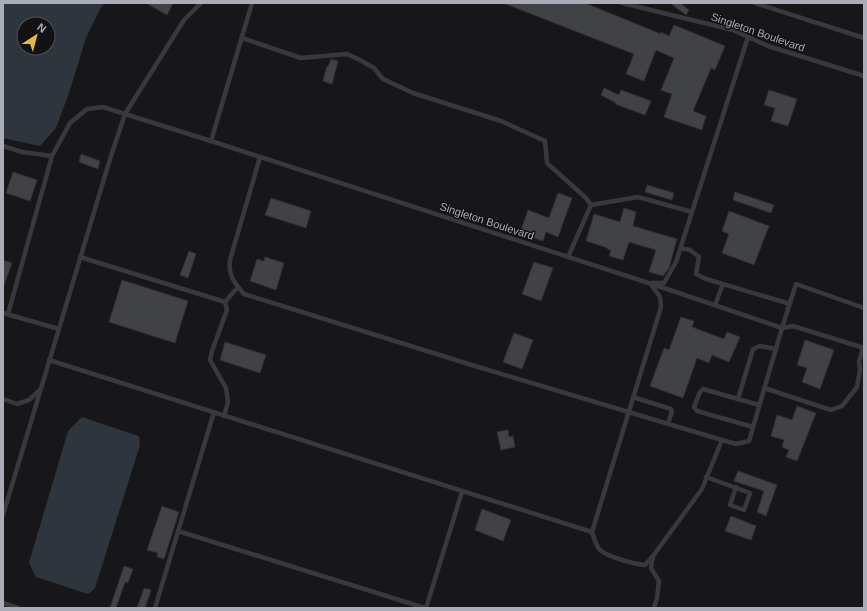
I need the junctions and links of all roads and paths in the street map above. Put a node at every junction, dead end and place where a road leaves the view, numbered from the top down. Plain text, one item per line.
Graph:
1 (201, 3) edge
2 (252, 3) edge
3 (622, 3) edge
4 (755, 3) edge
5 (748, 37) junction
6 (242, 38) junction
7 (864, 38) edge
8 (864, 76) edge
9 (125, 114) junction
10 (211, 141) junction
11 (3, 146) edge
12 (52, 156) junction
13 (260, 157) junction
14 (591, 205) junction
15 (692, 212) junction
16 (681, 248) junction
17 (80, 257) junction
18 (568, 257) junction
19 (650, 283) junction
20 (723, 284) junction
21 (238, 287) junction
22 (225, 302) junction
23 (790, 304) junction
24 (715, 306) junction
25 (864, 308) edge
26 (5, 313) edge
27 (782, 328) junction
28 (59, 329) junction
29 (864, 348) edge
30 (776, 349) junction
31 (49, 360) junction
32 (41, 388) junction
33 (764, 388) junction
34 (633, 397) junction
35 (3, 399) edge
36 (738, 399) junction
37 (759, 405) junction
38 (629, 411) junction
39 (214, 412) junction
40 (224, 416) junction
41 (668, 423) junction
42 (753, 427) junction
43 (722, 440) junction
44 (706, 477) junction
45 (736, 488) junction
46 (462, 492) junction
47 (4, 507) edge
48 (3, 516) edge
49 (178, 531) junction
50 (592, 532) junction
51 (653, 556) junction
52 (3, 603) edge
53 (18, 608) edge
54 (155, 608) edge
55 (425, 608) edge
56 (654, 608) edge

1 - 9 lane
2 - 6 lane
3 - 5 lane, Singleton Boulevard
4 - 7 lane
5 - 8 lane, Singleton Boulevard
5 - 15 lane
6 - 10 lane
6 - 14 lane
9 - 10 lane, Singleton Boulevard
9 - 12 lane, Singleton Boulevard
9 - 17 lane
10 - 13 lane, Singleton Boulevard
11 - 12 lane
12 - 26 lane, Singleton Boulevard
13 - 18 lane, Singleton Boulevard
13 - 21 lane
14 - 15 lane
14 - 18 lane
15 - 16 lane
16 - 19 lane
16 - 20 lane
17 - 22 lane
17 - 28 lane
18 - 19 lane, Singleton Boulevard
19 - 24 lane, Singleton Boulevard
19 - 34 lane
20 - 23 lane
20 - 24 lane
21 - 22 lane
21 - 38 lane
22 - 40 lane
23 - 25 lane
23 - 27 lane
24 - 27 lane, Singleton Boulevard
26 - 28 lane
27 - 29 lane, Singleton Boulevard
27 - 30 lane
28 - 31 lane
29 - 33 lane
30 - 33 lane
30 - 36 lane
31 - 32 lane
31 - 39 lane
32 - 35 lane
32 - 47 lane
33 - 37 lane
34 - 38 lane
34 - 41 lane
36 - 37 lane
36 - 42 lane
37 - 42 lane
38 - 41 lane
38 - 50 lane
39 - 40 lane
39 - 49 lane
40 - 46 lane
41 - 43 lane
42 - 43 lane
43 - 44 lane
44 - 45 lane
44 - 51 lane
45 - 45 lane
46 - 50 lane
46 - 55 lane
47 - 48 lane
49 - 54 lane
49 - 55 lane
50 - 51 lane
51 - 56 lane
52 - 53 lane

